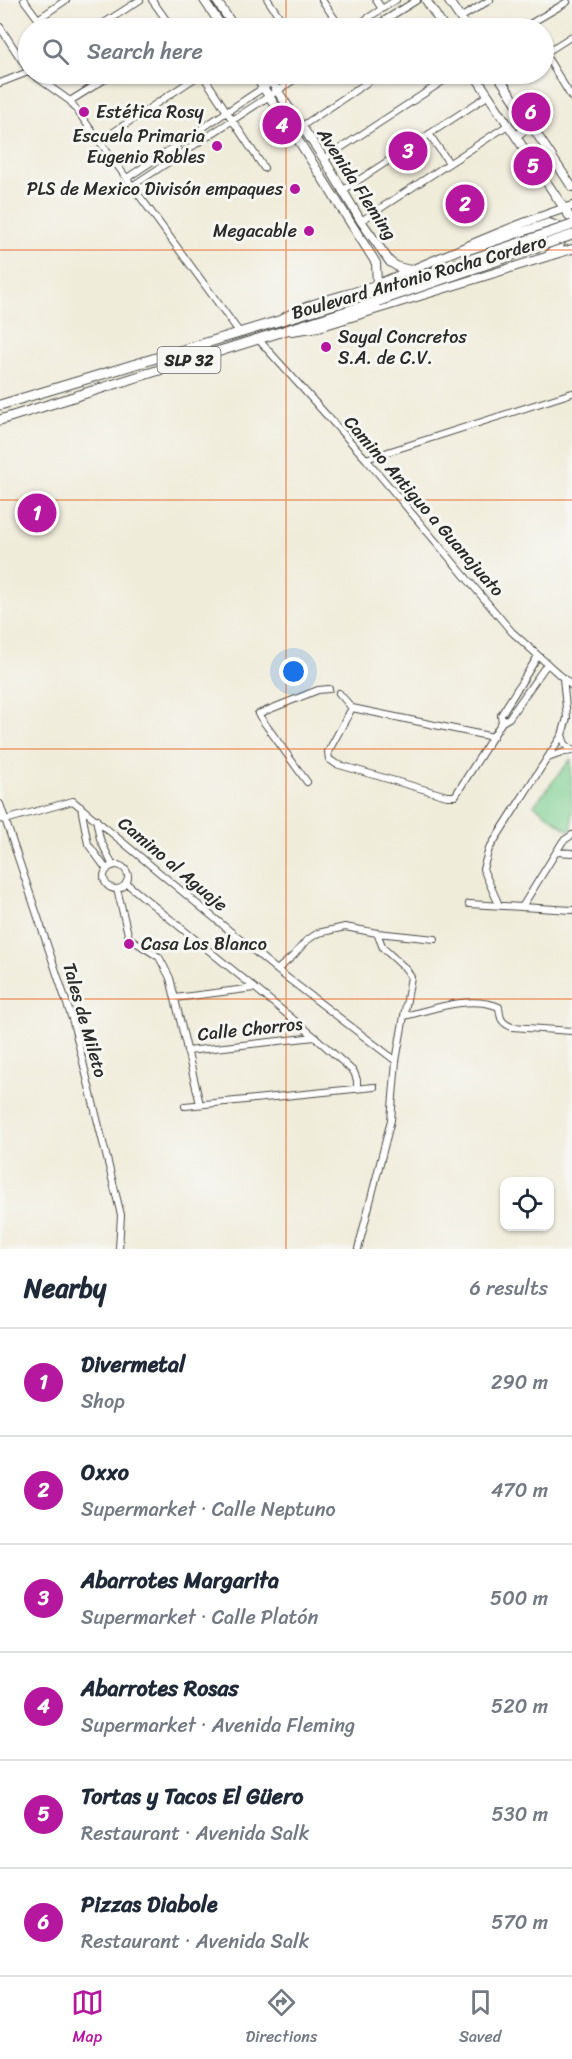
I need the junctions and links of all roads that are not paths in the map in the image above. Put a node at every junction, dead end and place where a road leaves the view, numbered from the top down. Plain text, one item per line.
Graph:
1 (24, 0) edge
2 (66, 0) edge
3 (140, 0) edge
4 (152, 0) edge
5 (204, 0) edge
6 (216, 0) edge
7 (268, 0) edge
8 (322, 0) edge
9 (376, 0) edge
10 (396, 0) edge
11 (417, 0) edge
12 (426, 0) edge
13 (448, 0) edge
14 (490, 0) edge
15 (567, 2) dead end
16 (382, 9) junction
17 (37, 18) edge
18 (39, 18) edge
19 (112, 18) edge
20 (165, 18) edge
21 (216, 18) edge
22 (229, 18) edge
23 (281, 18) edge
24 (334, 18) edge
25 (368, 18) edge
26 (388, 18) edge
27 (438, 18) edge
28 (460, 18) joint
29 (540, 18) edge
30 (0, 27) edge
31 (572, 36) edge
32 (554, 47) edge
33 (18, 54) edge
34 (554, 69) edge
35 (18, 76) edge
36 (0, 83) edge
37 (47, 84) edge
38 (97, 84) edge
39 (187, 84) edge
40 (209, 84) edge
41 (260, 84) edge
42 (269, 84) edge
43 (273, 84) edge
44 (288, 84) edge
45 (365, 84) edge
46 (439, 84) edge
47 (481, 84) edge
48 (504, 84) edge
49 (263, 88) junction
50 (278, 91) junction
51 (489, 95) junction
52 (269, 96) junction
53 (572, 98) edge
54 (70, 101) junction
55 (228, 111) junction
56 (233, 120) junction
57 (508, 125) junction
58 (531, 125) junction
59 (302, 126) junction
60 (293, 132) junction
61 (429, 134) junction
62 (516, 136) junction
63 (100, 141) junction
64 (324, 159) junction
65 (449, 163) junction
66 (264, 168) dead end
67 (126, 178) junction
68 (132, 186) junction
69 (572, 187) edge
70 (342, 191) junction
71 (568, 207) edge
72 (572, 220) edge
73 (361, 221) junction
74 (572, 225) edge
75 (572, 236) edge
76 (572, 249) edge
77 (444, 256) junction
78 (530, 262) junction
79 (410, 270) junction
80 (377, 292) junction
81 (240, 333) junction
82 (274, 334) junction
83 (258, 339) junction
84 (572, 393) edge
85 (0, 405) edge
86 (0, 420) edge
87 (366, 459) junction
88 (538, 656) junction
89 (547, 664) junction
90 (563, 678) junction
91 (572, 686) edge
92 (329, 689) dead end
93 (339, 693) dead end
94 (569, 704) edge
95 (352, 708) junction
96 (502, 722) junction
97 (562, 735) junction
98 (493, 737) junction
99 (572, 751) edge
100 (547, 759) junction
101 (307, 782) dead end
102 (0, 804) edge
103 (81, 807) junction
104 (3, 819) edge
105 (96, 819) junction
106 (572, 835) edge
107 (100, 839) junction
108 (88, 844) junction
109 (557, 852) junction
110 (572, 853) edge
111 (110, 868) junction
112 (126, 883) junction
113 (117, 889) junction
114 (468, 904) dead end
115 (499, 905) junction
116 (522, 907) junction
117 (572, 910) edge
118 (377, 933) junction
119 (435, 939) dead end
120 (277, 970) junction
121 (254, 988) junction
122 (175, 998) junction
123 (404, 1016) junction
124 (572, 1030) edge
125 (315, 1037) junction
126 (187, 1051) junction
127 (396, 1061) junction
128 (374, 1087) dead end
129 (357, 1088) junction
130 (200, 1104) junction
131 (185, 1106) dead end
132 (119, 1249) edge
133 (358, 1249) edge

1 - 17 street
2 - 18 street
3 - 19 street
4 - 20 street
5 - 21 street
6 - 22 street
7 - 23 street
8 - 24 street
9 - 16 street
10 - 16 street
11 - 26 street
12 - 27 main road
13 - 28 main road
14 - 28 street
15 - 29 street
16 - 25 street
30 - 33 street
31 - 32 street
34 - 53 street
35 - 36 street
37 - 54 street
38 - 54 street
39 - 63 street
40 - 55 street
41 - 49 street, Avenida Fleming
42 - 49 street
43 - 50 street, Avenida Fleming
44 - 50 street
45 - 59 street
46 - 64 street
47 - 51 main road
48 - 58 main road
49 - 52 street, Avenida Fleming
49 - 55 street
50 - 52 street
50 - 59 street, Avenida Fleming
51 - 57 main road
51 - 61 street
52 - 56 street
52 - 60 street, Avenida Fleming
54 - 63 street
55 - 56 street
55 - 67 street
56 - 66 street
56 - 68 street
57 - 62 main road
57 - 65 street
58 - 62 main road
58 - 69 main road
59 - 60 street
59 - 64 street, Avenida Fleming
60 - 80 street, Avenida Fleming
61 - 65 street
61 - 70 street
62 - 71 main road
63 - 67 street
64 - 70 street, Avenida Fleming
65 - 73 street
67 - 68 street
68 - 81 street
70 - 73 street, Avenida Fleming
71 - 72 main road
71 - 77 main road
73 - 79 street, Avenida Fleming
74 - 80 highway, Boulevard Antonio Rocha Cordero / SLP 32, bridge
75 - 80 highway, Boulevard Antonio Rocha Cordero / SLP 32, bridge
76 - 78 main road, Boulevard Antonio Rocha Cordero
77 - 78 main road
77 - 79 main road
78 - 82 main road, Boulevard Antonio Rocha Cordero
79 - 80 main road
80 - 81 highway, SLP 32
80 - 82 highway, SLP 32
81 - 85 highway, SLP 32
82 - 83 highway, SLP 32
83 - 86 highway, SLP 32
83 - 87 street, Camino Antiguo a Guanajuato
84 - 87 street
87 - 88 street, Camino Antiguo a Guanajuato
88 - 89 street, Camino Antiguo a Guanajuato
88 - 96 street
89 - 90 street, Camino Antiguo a Guanajuato
89 - 96 street
90 - 91 street, Camino Antiguo a Guanajuato
90 - 94 street
92 - 101 street
93 - 95 street
94 - 97 street
95 - 98 street
95 - 98 street
96 - 98 street
97 - 99 street
97 - 100 street
99 - 100 street
100 - 115 street
102 - 104 street, Tales de Mileto
103 - 104 street, Camino al Aguaje
103 - 105 street, Camino al Aguaje
103 - 108 street
104 - 132 street, Tales de Mileto
105 - 107 street
105 - 120 street, Camino al Aguaje
106 - 109 street
107 - 108 street
107 - 111 street
108 - 111 street
109 - 110 street
109 - 116 street
111 - 112 street
111 - 113 street
112 - 113 street
112 - 121 street
113 - 122 street
114 - 115 street
115 - 116 street
116 - 117 street
118 - 119 street
118 - 120 street
118 - 123 street
120 - 127 street, Camino al Aguaje
121 - 122 street
121 - 125 street
122 - 126 street
123 - 124 street
123 - 127 street
125 - 126 street, Calle Chorros
125 - 129 street
126 - 130 street
127 - 133 street
128 - 129 street
129 - 130 street
130 - 131 street

